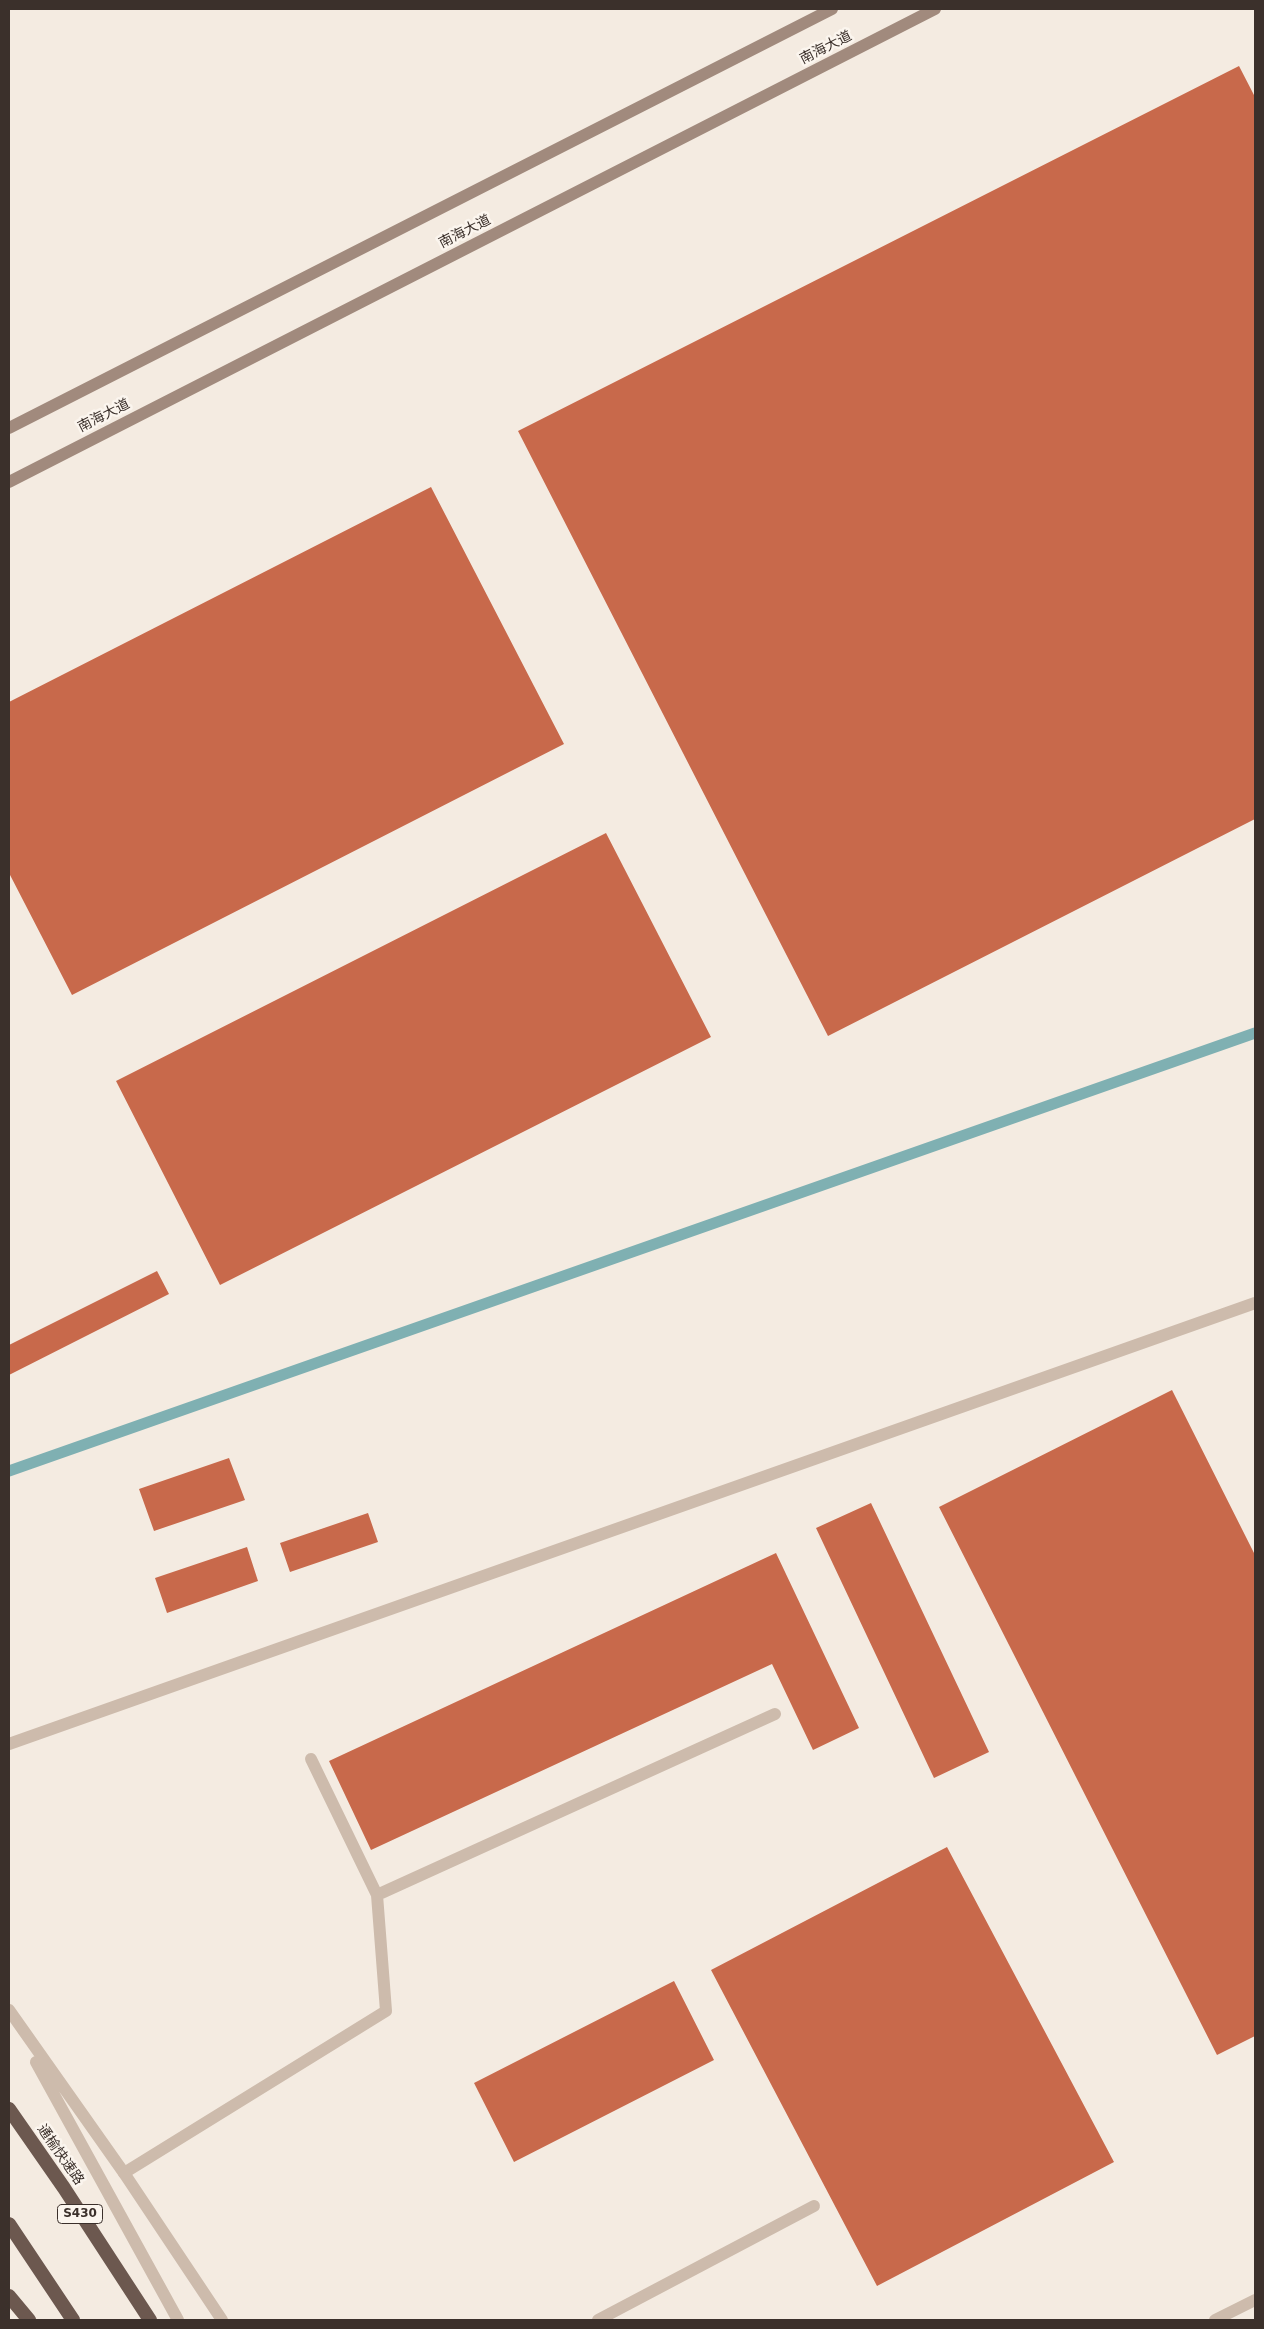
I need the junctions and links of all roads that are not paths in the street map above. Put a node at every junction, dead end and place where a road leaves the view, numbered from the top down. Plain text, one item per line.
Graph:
1 (832, 9) edge
2 (935, 9) edge
3 (9, 428) edge
4 (9, 482) edge
5 (1255, 1303) edge
6 (775, 1714) dead end
7 (9, 1744) edge
8 (311, 1759) dead end
9 (377, 1895) junction
10 (9, 2011) edge
11 (9, 2109) edge
12 (124, 2173) junction
13 (814, 2206) dead end
14 (9, 2224) edge
15 (9, 2296) edge
16 (1255, 2300) edge
17 (30, 2320) edge
18 (74, 2320) edge
19 (150, 2320) edge
20 (178, 2320) edge
21 (222, 2320) edge
22 (598, 2320) edge
23 (1214, 2320) edge

1 - 3 main road
2 - 4 main road, 南海大道
5 - 7 street
6 - 9 street
8 - 9 street
9 - 12 street
10 - 12 street
10 - 20 street
11 - 19 highway, 通榆快速路 / S430
12 - 21 street
13 - 22 street
14 - 18 highway
15 - 17 highway
16 - 23 street

